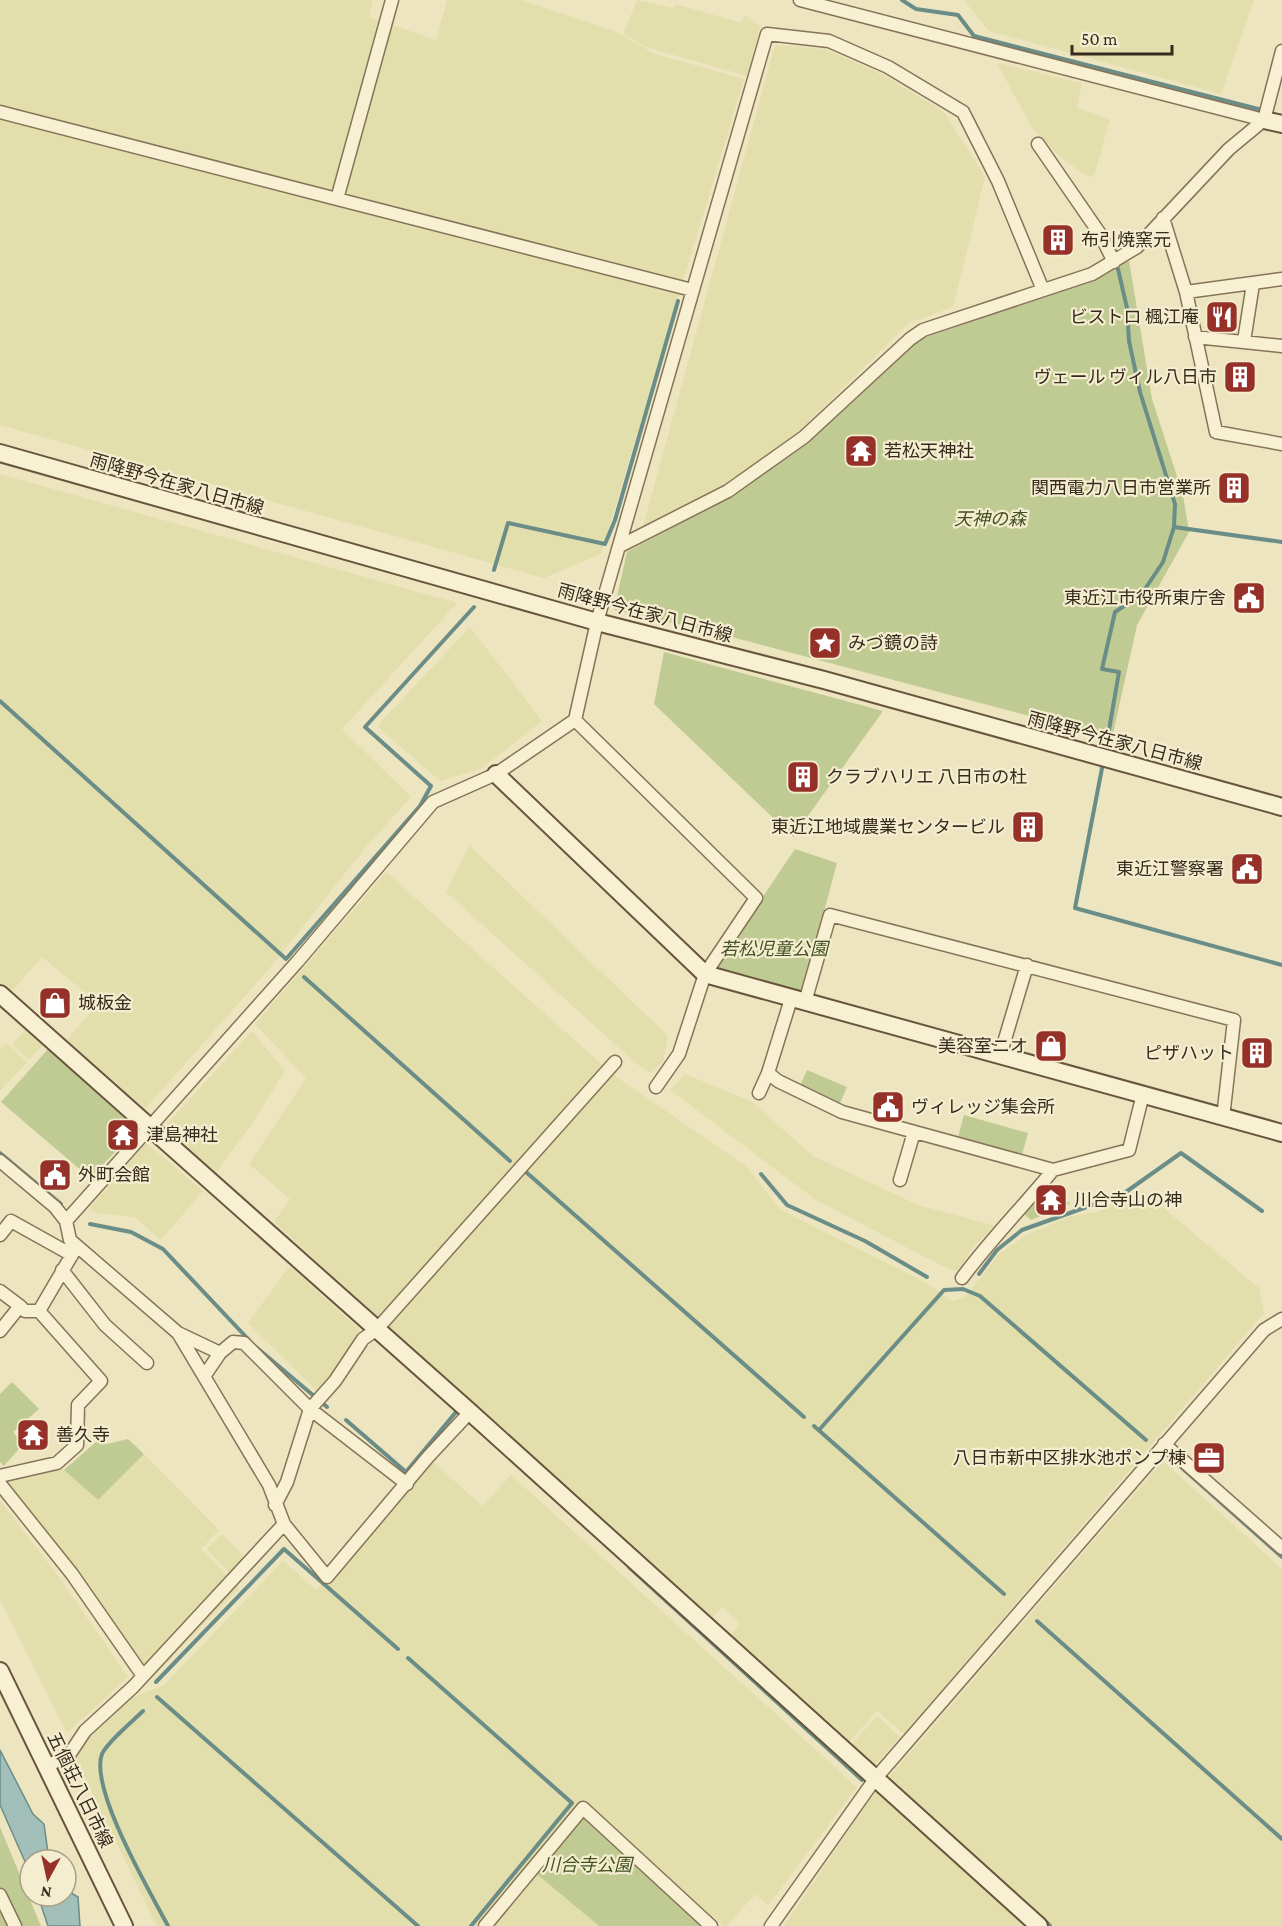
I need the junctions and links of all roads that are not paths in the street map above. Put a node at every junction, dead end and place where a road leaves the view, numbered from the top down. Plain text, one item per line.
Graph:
1 (392, 0) edge
2 (800, 0) edge
3 (1282, 51) edge
4 (0, 112) edge
5 (1264, 120) junction
6 (1282, 124) edge
7 (1038, 144) dead end
8 (337, 199) junction
9 (1163, 218) junction
10 (1114, 262) junction
11 (1282, 279) edge
12 (1253, 284) junction
13 (693, 290) junction
14 (1043, 290) junction
15 (1186, 292) junction
16 (1195, 337) junction
17 (1244, 341) junction
18 (1282, 346) edge
19 (1282, 444) edge
20 (0, 453) edge
21 (620, 546) junction
22 (597, 622) junction
23 (575, 720) junction
24 (496, 774) junction
25 (1282, 807) edge
26 (1027, 965) junction
27 (705, 974) junction
28 (0, 994) edge
29 (798, 1000) junction
30 (1000, 1056) junction
31 (615, 1062) dead end
32 (768, 1073) junction
33 (656, 1087) dead end
34 (759, 1093) dead end
35 (1143, 1094) junction
36 (1223, 1118) junction
37 (150, 1129) junction
38 (914, 1132) junction
39 (1282, 1132) edge
40 (0, 1161) edge
41 (1053, 1170) junction
42 (900, 1180) dead end
43 (66, 1221) junction
44 (0, 1235) edge
45 (70, 1240) junction
46 (72, 1255) junction
47 (62, 1270) junction
48 (962, 1278) dead end
49 (0, 1291) edge
50 (20, 1306) junction
51 (39, 1311) junction
52 (1282, 1319) edge
53 (377, 1329) junction
54 (0, 1331) edge
55 (178, 1333) junction
56 (220, 1353) junction
57 (147, 1363) dead end
58 (205, 1375) junction
59 (310, 1409) junction
60 (470, 1412) junction
61 (1164, 1444) junction
62 (0, 1476) edge
63 (0, 1484) edge
64 (407, 1484) junction
65 (275, 1505) junction
66 (284, 1524) junction
67 (1282, 1548) edge
68 (0, 1671) edge
69 (143, 1676) junction
70 (47, 1766) junction
71 (874, 1779) junction
72 (0, 1895) edge
73 (15, 1926) edge
74 (124, 1926) edge
75 (484, 1926) edge
76 (711, 1926) edge
77 (771, 1926) edge
78 (1039, 1926) edge

1 - 8 street
2 - 5 street
3 - 5 street
4 - 8 street
5 - 6 street
5 - 9 street
7 - 10 street
8 - 13 street
9 - 10 street
9 - 15 street
10 - 14 street
11 - 12 street
12 - 15 street
12 - 17 street
13 - 14 street
13 - 21 street
14 - 21 street
15 - 16 street
16 - 17 street
16 - 19 street
17 - 18 street
20 - 22 street, 雨降野今在家八日市線
21 - 22 street
22 - 23 street
22 - 25 street, 雨降野今在家八日市線
23 - 24 street
23 - 27 street
24 - 27 street
24 - 37 street
26 - 29 street
26 - 30 street
26 - 36 street
27 - 29 street
27 - 33 street
28 - 37 street
29 - 30 street
29 - 32 street
30 - 35 street
31 - 53 street
32 - 34 street
32 - 38 street
35 - 36 street
35 - 41 street
36 - 39 street
37 - 43 street
37 - 53 street
38 - 41 street
38 - 42 street
40 - 43 street
41 - 48 street
43 - 45 street
44 - 46 street
45 - 46 street
45 - 55 street
46 - 47 street
47 - 51 street
47 - 57 street
49 - 50 street
50 - 51 street
50 - 54 street
51 - 62 street
52 - 61 street
53 - 59 street
53 - 60 street
55 - 56 street
55 - 58 street
56 - 58 street
56 - 59 street
58 - 65 street
59 - 64 street
59 - 65 street
60 - 64 street
60 - 71 street
61 - 67 street
61 - 71 street
63 - 69 street
64 - 66 street
65 - 66 street
66 - 69 street
68 - 70 street, 五個荘八日市線
69 - 70 street
70 - 74 street, 五個荘八日市線
71 - 77 street
71 - 78 street
72 - 73 street
75 - 76 street

